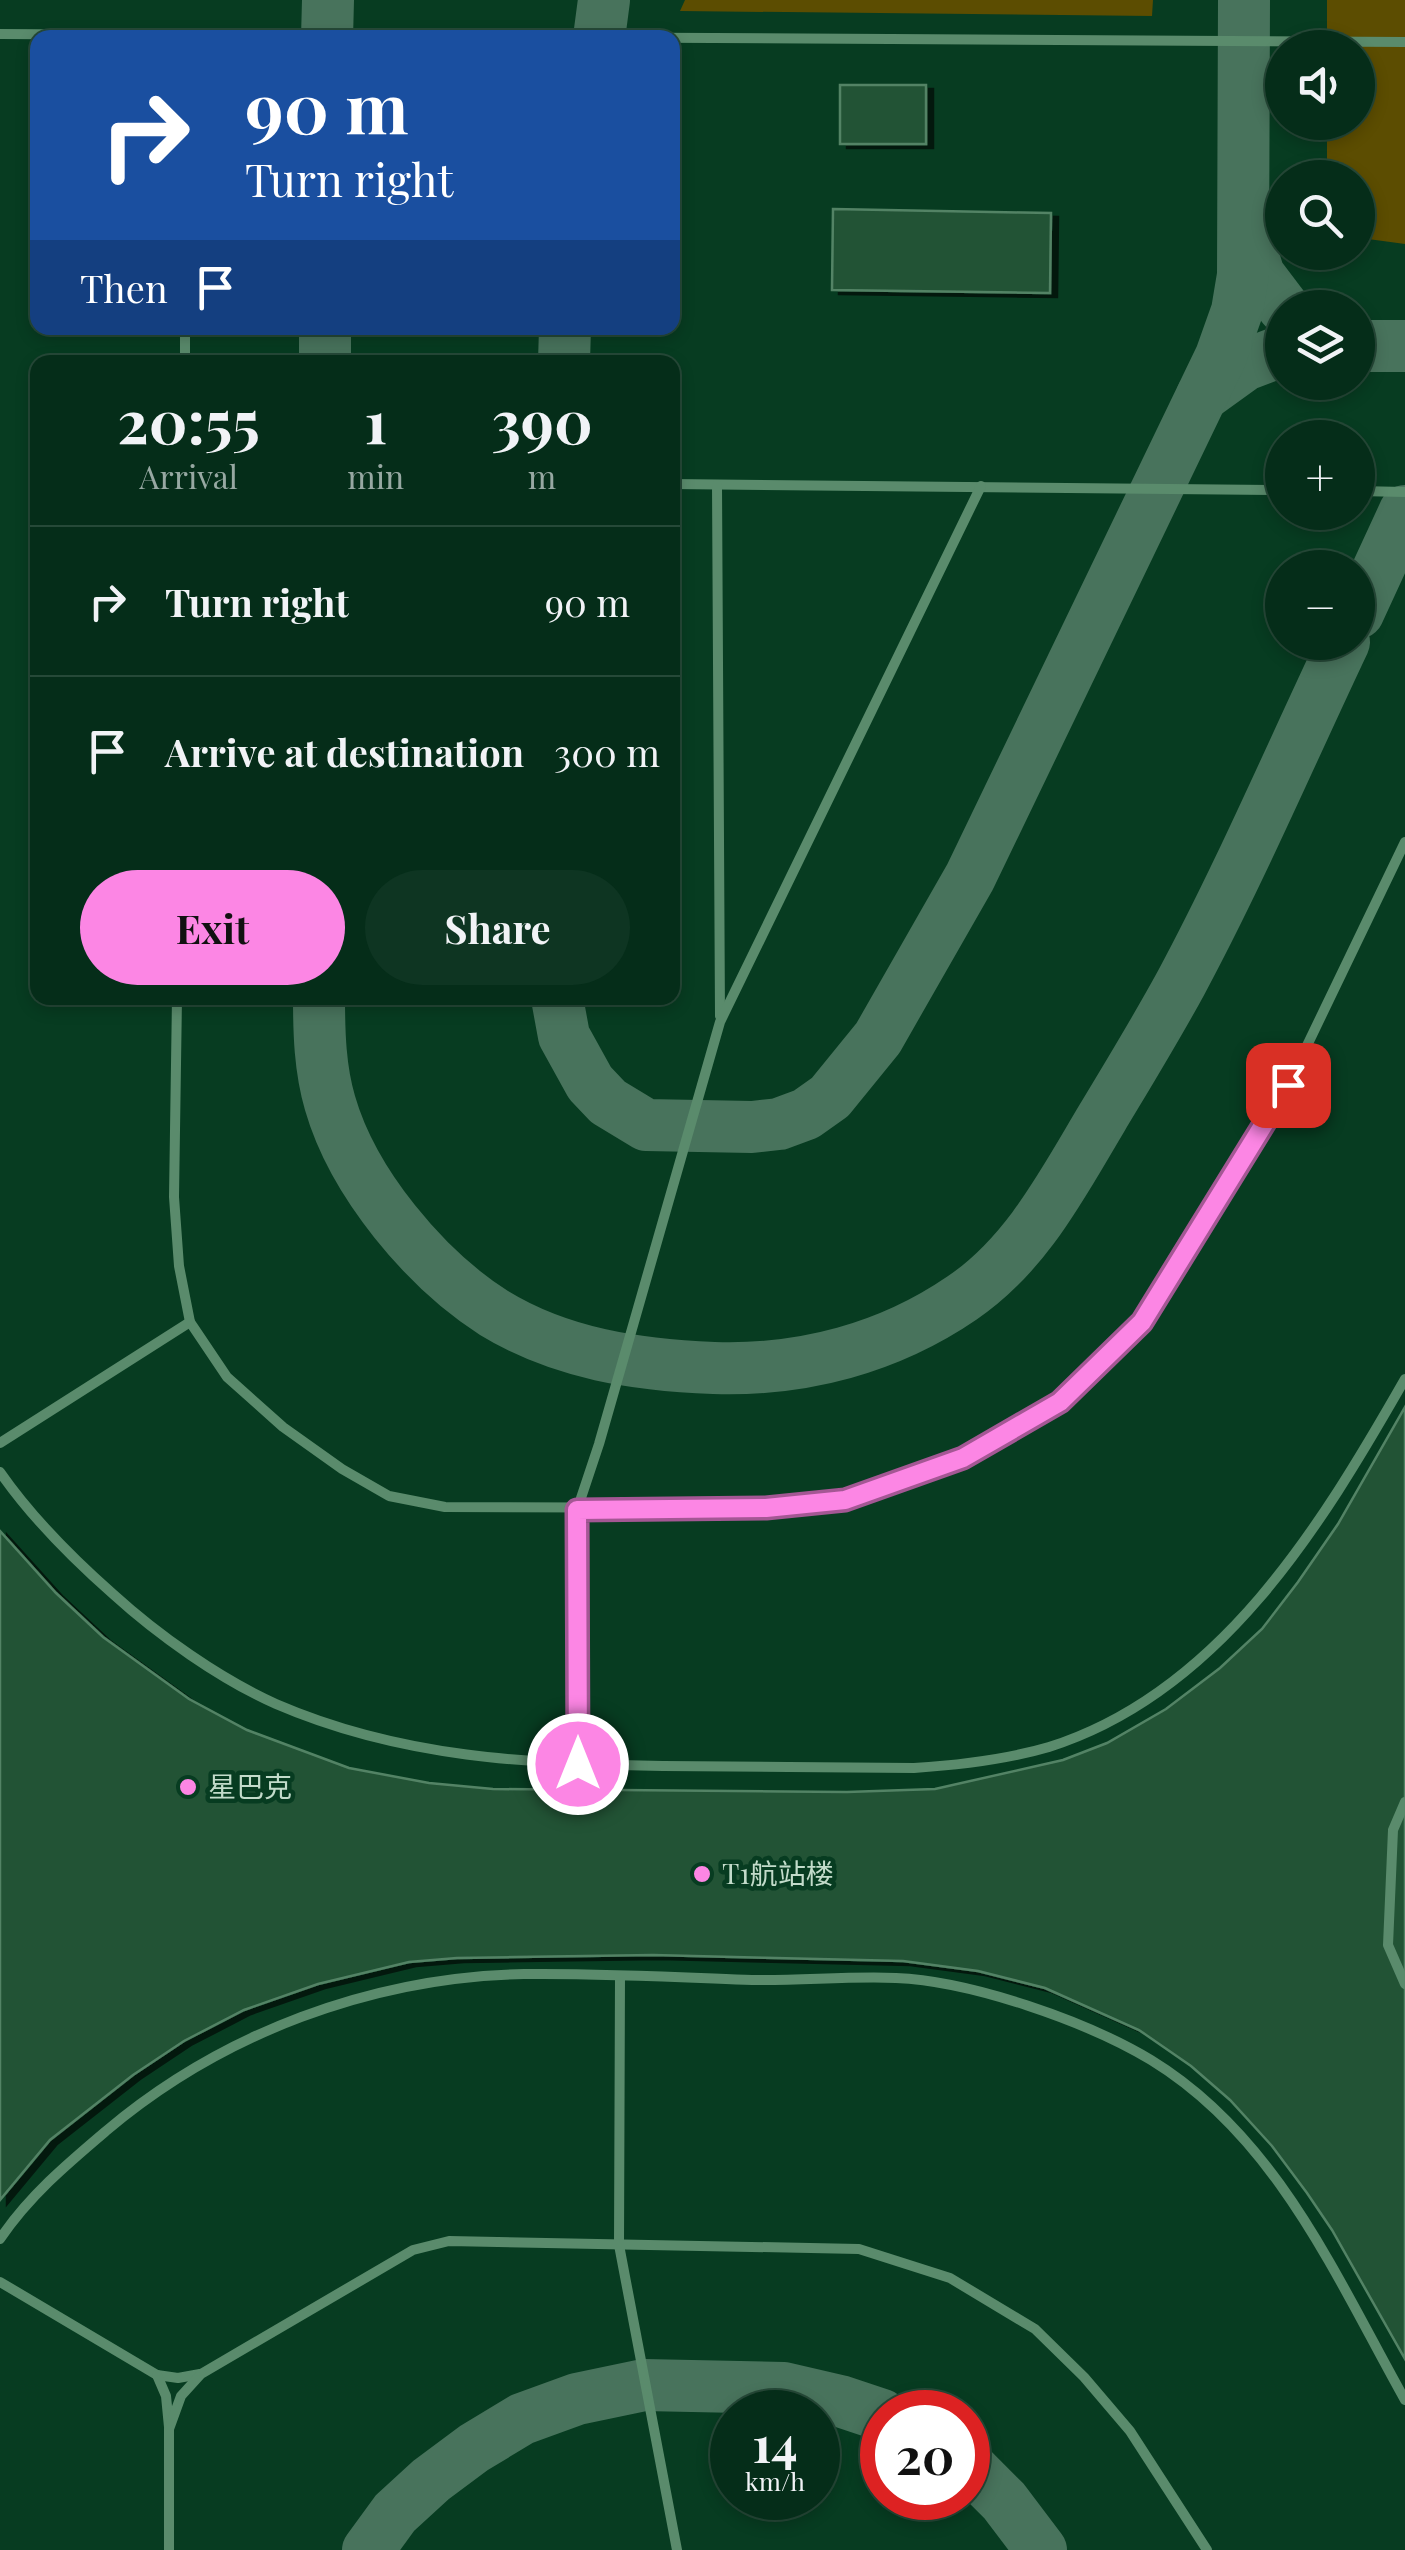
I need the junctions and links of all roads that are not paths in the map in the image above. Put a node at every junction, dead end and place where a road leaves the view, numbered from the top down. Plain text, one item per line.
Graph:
1 (0, 34) edge
2 (30, 34) edge
3 (680, 38) edge
4 (1405, 42) edge
5 (680, 484) edge
6 (717, 485) junction
7 (981, 486) junction
8 (1265, 490) edge
9 (1375, 491) edge
10 (1405, 492) edge
11 (1405, 842) edge
12 (178, 1005) edge
13 (720, 1022) junction
14 (190, 1322) junction
15 (1405, 1379) edge
16 (0, 1443) edge
17 (0, 1472) edge
18 (577, 1510) junction
19 (578, 1764) junction
20 (1405, 1802) edge
21 (620, 1976) junction
22 (1405, 1984) edge
23 (0, 2239) edge
24 (619, 2245) junction
25 (0, 2282) edge
26 (201, 2374) junction
27 (156, 2375) junction
28 (1405, 2400) edge
29 (169, 2429) junction
30 (169, 2550) edge
31 (676, 2550) edge
32 (1207, 2550) edge

1 - 2 lane
3 - 4 lane
5 - 6 lane
6 - 7 lane
6 - 13 lane
7 - 8 lane
7 - 13 lane
9 - 10 lane
11 - 18 lane
12 - 14 lane
13 - 18 lane
14 - 16 lane
14 - 18 lane
15 - 19 lane
17 - 19 lane
18 - 19 lane
20 - 22 lane
21 - 23 lane
21 - 24 lane
21 - 28 lane
24 - 26 lane
24 - 31 lane
24 - 32 lane
25 - 27 lane
26 - 27 lane
26 - 29 lane
27 - 29 lane
29 - 30 lane

